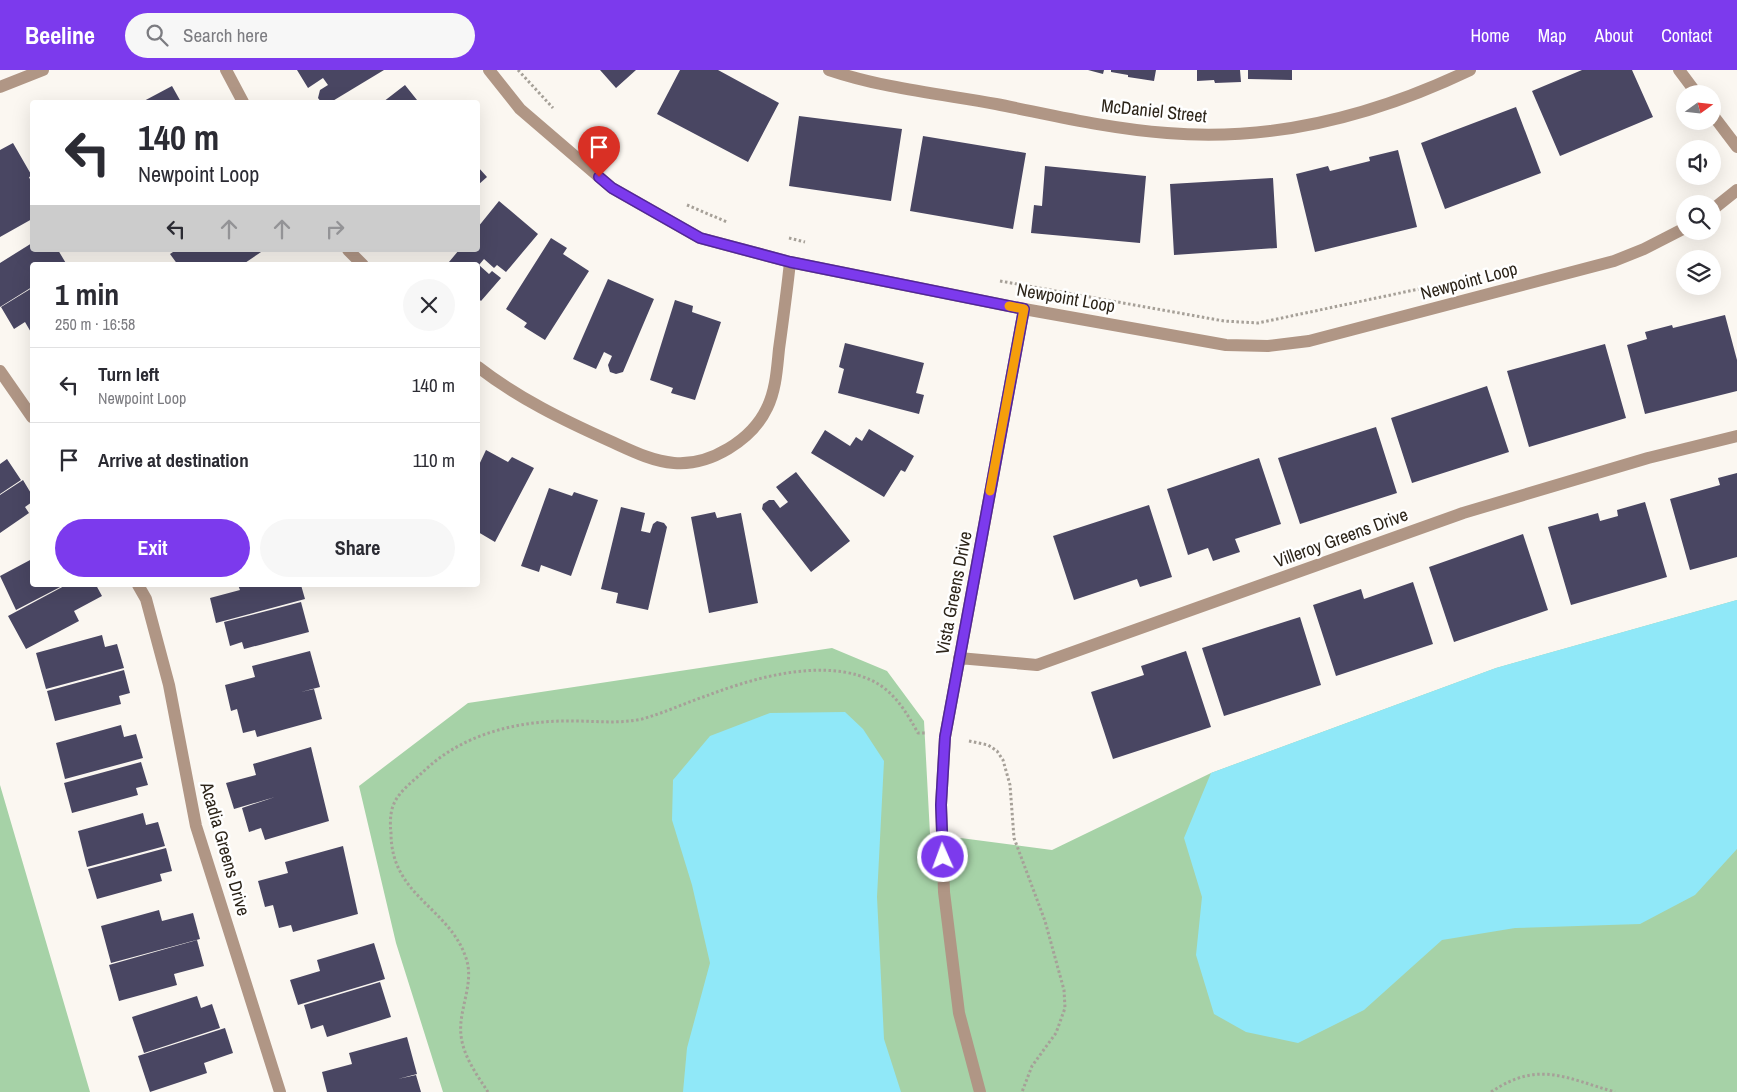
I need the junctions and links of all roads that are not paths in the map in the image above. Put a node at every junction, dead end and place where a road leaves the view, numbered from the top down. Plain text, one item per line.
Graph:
1 (43, 70) edge
2 (226, 70) edge
3 (489, 70) edge
4 (829, 70) edge
5 (1470, 70) edge
6 (1680, 70) edge
7 (1691, 85) edge
8 (0, 87) edge
9 (243, 100) edge
10 (1721, 126) edge
11 (1737, 147) edge
12 (1737, 190) edge
13 (1721, 203) edge
14 (1676, 233) edge
15 (350, 252) edge
16 (360, 262) edge
17 (790, 262) junction
18 (1024, 309) junction
19 (480, 368) edge
20 (0, 371) edge
21 (30, 414) edge
22 (1737, 436) edge
23 (139, 587) edge
24 (959, 658) junction
25 (280, 1092) edge
26 (980, 1092) edge

1 - 8 street
2 - 9 street
3 - 17 street, Newpoint Loop
4 - 5 street, McDaniel Street
6 - 7 street
10 - 11 street
12 - 13 street
14 - 18 street, Newpoint Loop
15 - 16 street
17 - 18 street, Newpoint Loop
17 - 19 street
18 - 24 street, Vista Greens Drive
20 - 21 street
22 - 24 street, Villeroy Greens Drive
23 - 25 street, Acadia Greens Drive
24 - 26 street, Vista Greens Drive

